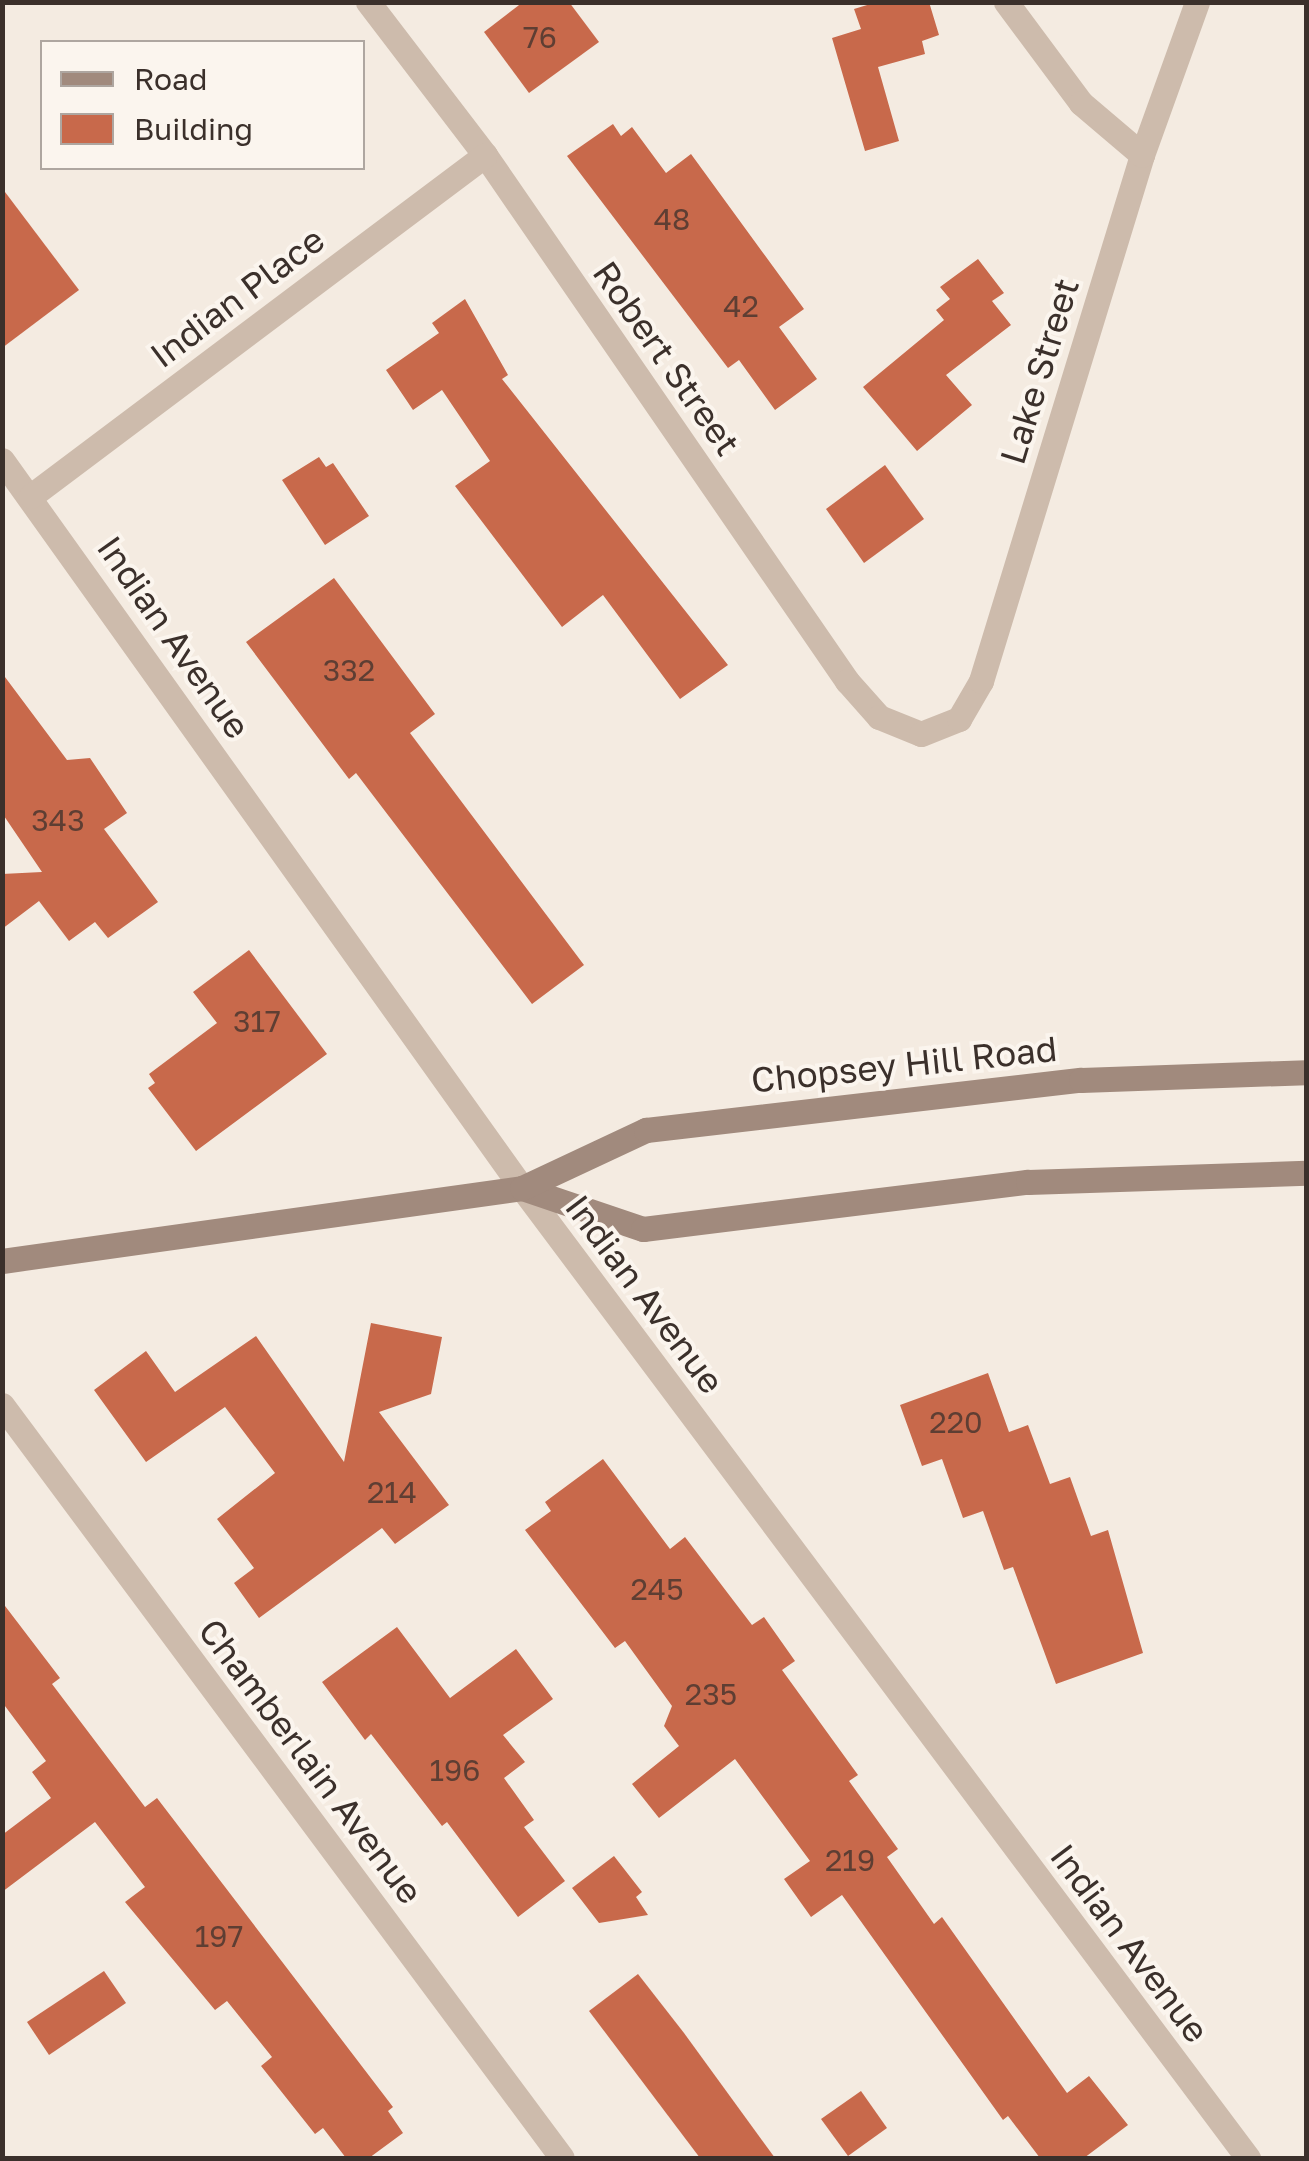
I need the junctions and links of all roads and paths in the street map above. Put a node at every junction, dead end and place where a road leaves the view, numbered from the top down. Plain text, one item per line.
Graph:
1 (368, 2) edge
2 (1006, 2) edge
3 (1198, 2) edge
4 (485, 155) junction
5 (1142, 155) junction
6 (2, 460) edge
7 (31, 496) junction
8 (922, 734) joint
9 (1306, 1072) edge
10 (1306, 1173) edge
11 (522, 1188) junction
12 (2, 1261) edge
13 (2, 1405) edge
14 (562, 2158) edge
15 (1248, 2158) edge

1 - 4 street, Robert Street
2 - 5 street
3 - 5 street, Lake Street
4 - 7 street, Indian Place
4 - 8 street, Robert Street
5 - 8 street, Lake Street
6 - 7 street, Indian Avenue
7 - 11 street, Indian Avenue
9 - 11 main road, Chopsey Hill Road
10 - 11 main road, Chopsey Hill Road
11 - 12 main road, Chopsey Hill Road
11 - 15 street, Indian Avenue
13 - 14 street, Chamberlain Avenue

